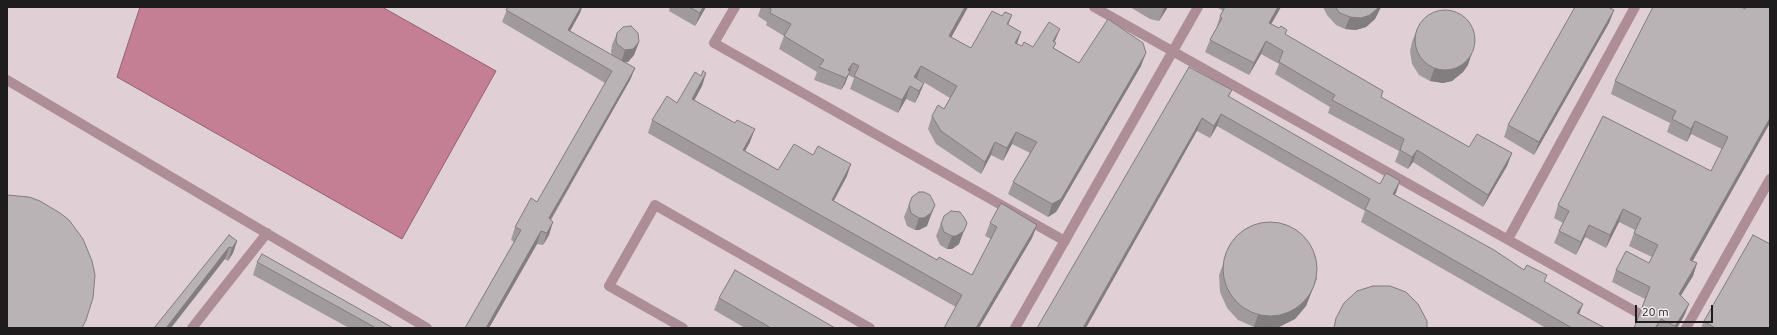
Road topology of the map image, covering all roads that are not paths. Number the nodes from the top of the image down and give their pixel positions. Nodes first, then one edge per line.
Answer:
1 (735, 7) edge
2 (1094, 7) edge
3 (1198, 7) edge
4 (1635, 7) edge
5 (1172, 52) junction
6 (7, 80) edge
7 (1770, 179) edge
8 (266, 233) junction
9 (1508, 240) junction
10 (1065, 241) junction
11 (1640, 314) edge
12 (192, 328) edge
13 (427, 328) edge
14 (683, 328) edge
15 (870, 328) edge
16 (1015, 328) edge
17 (1686, 328) edge

1 - 10 lane
2 - 5 lane
3 - 5 lane
4 - 9 lane
5 - 9 lane
5 - 10 lane
6 - 8 lane
7 - 17 lane
8 - 12 lane
8 - 13 lane
9 - 11 lane
10 - 16 lane
14 - 15 lane

